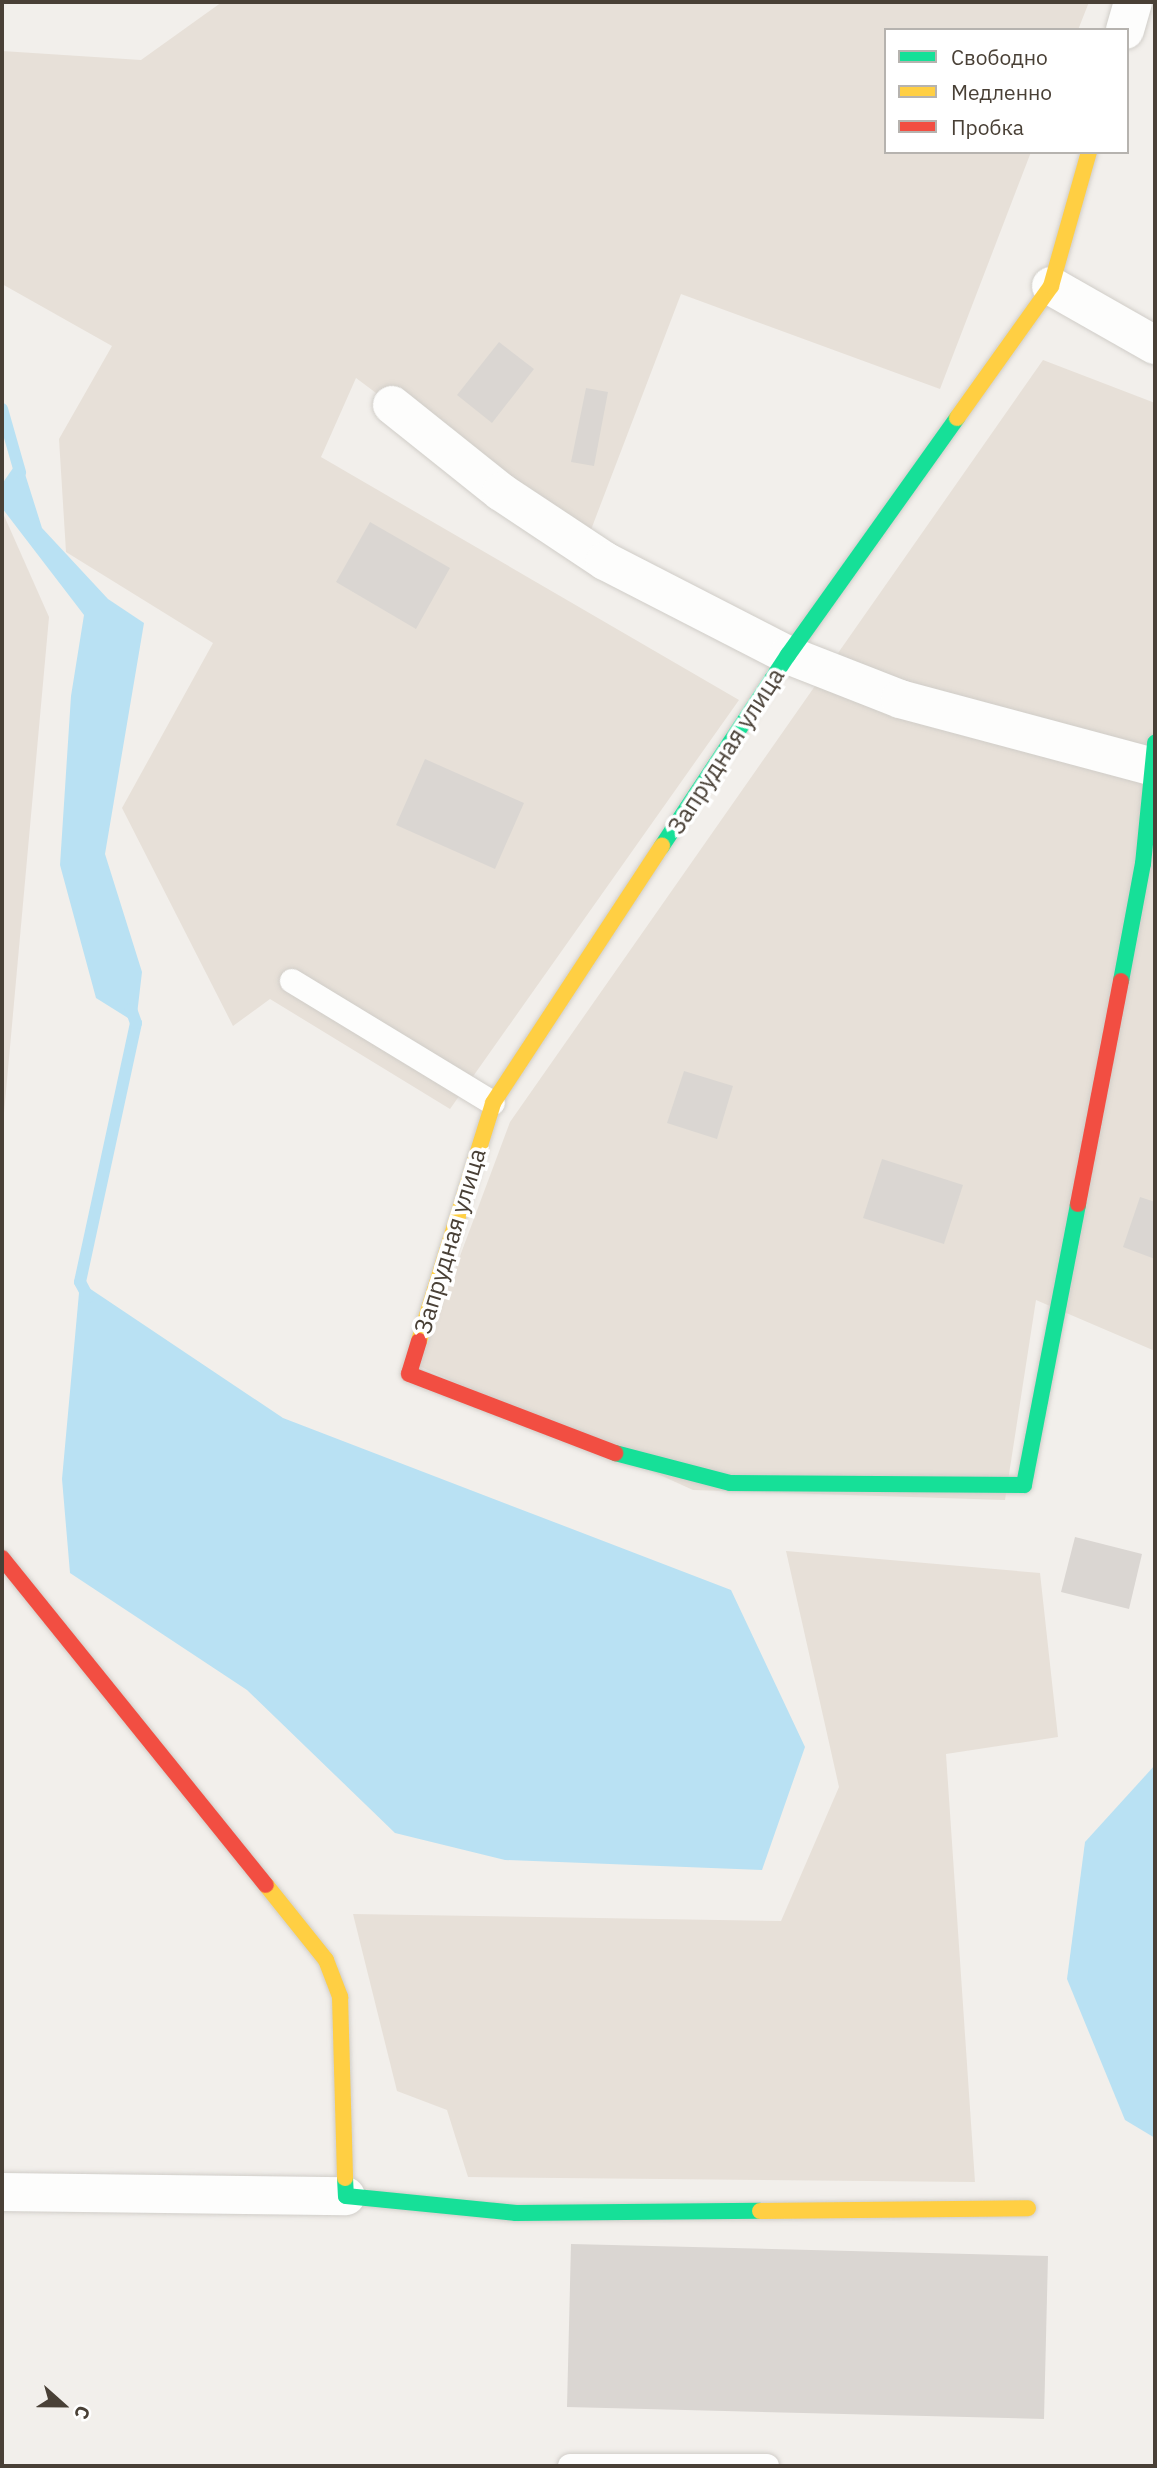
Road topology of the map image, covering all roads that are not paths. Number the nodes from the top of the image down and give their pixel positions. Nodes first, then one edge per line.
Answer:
1 (1133, 2) edge
2 (1126, 28) edge
3 (1088, 154) edge
4 (1051, 286) junction
5 (1155, 345) edge
6 (392, 405) dead end
7 (788, 655) junction
8 (1154, 755) edge
9 (292, 981) dead end
10 (493, 1102) junction
11 (2, 1558) edge
12 (2, 2192) edge
13 (346, 2196) junction
14 (1028, 2208) dead end
15 (570, 2466) edge
16 (767, 2466) edge

1 - 2 street
3 - 4 street, Запрудная улица
4 - 5 street
4 - 7 street, Запрудная улица
6 - 7 street
7 - 8 street
7 - 10 street, Запрудная улица
8 - 10 street, Запрудная улица
9 - 10 lane
11 - 13 street
12 - 13 street
13 - 14 street
15 - 16 lane

